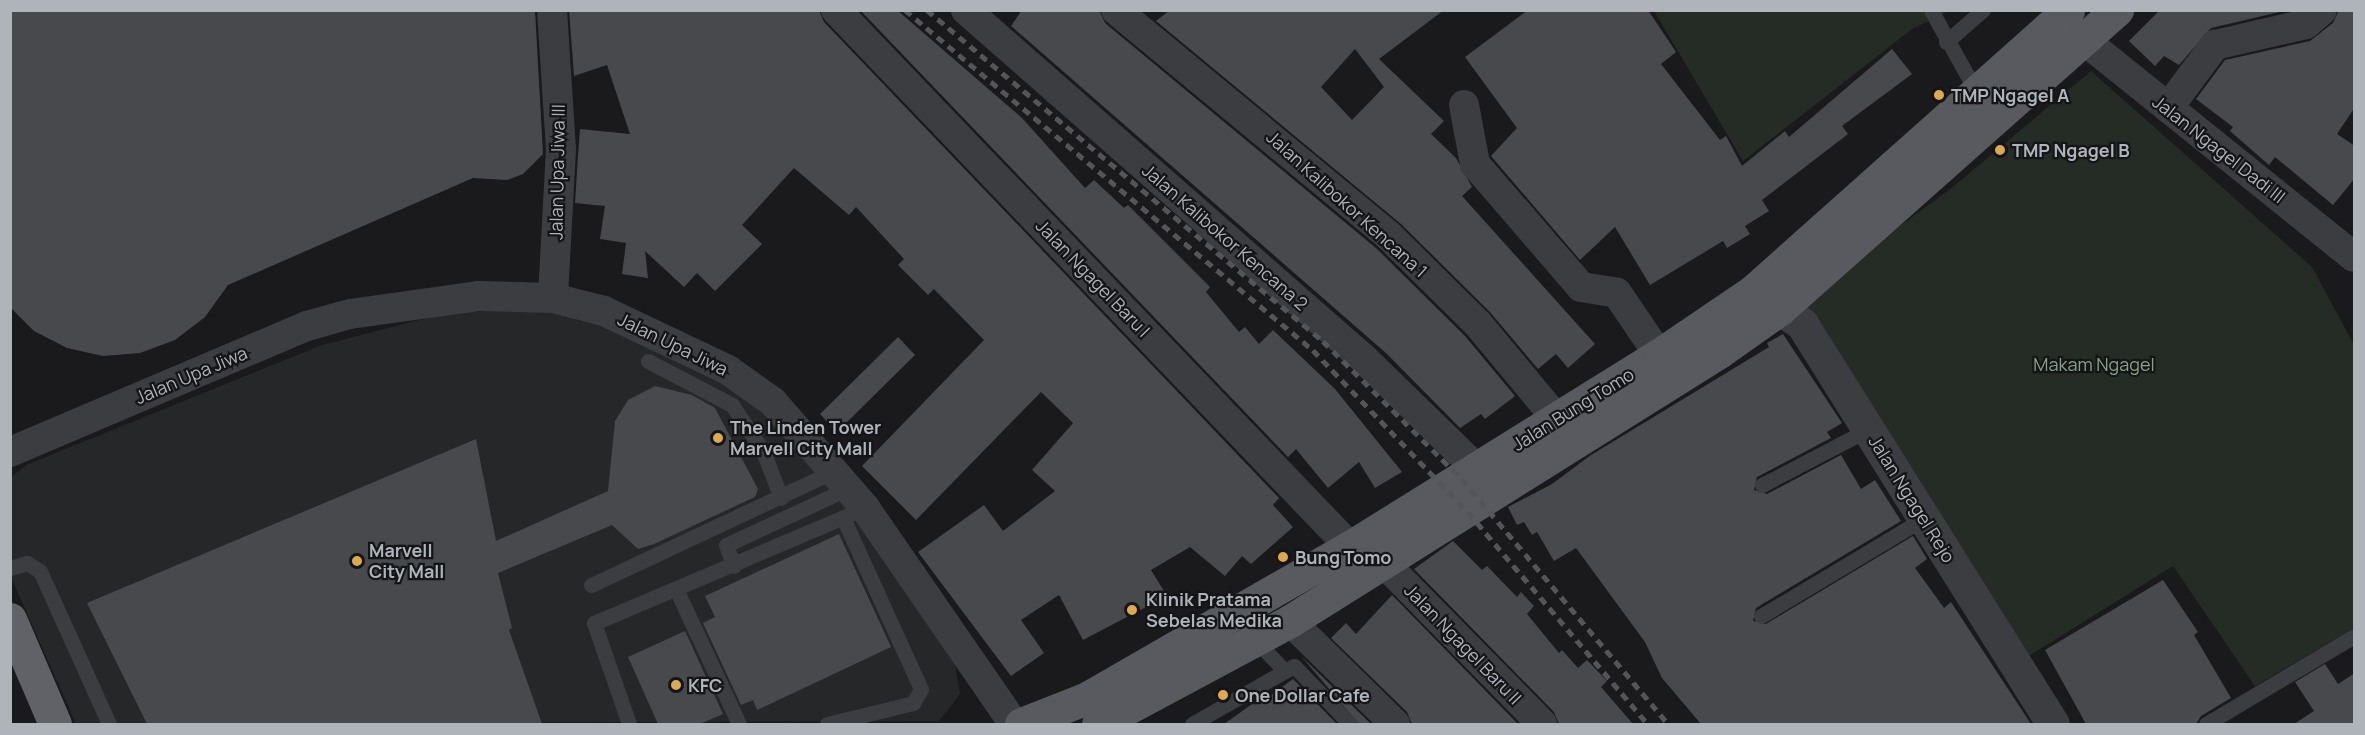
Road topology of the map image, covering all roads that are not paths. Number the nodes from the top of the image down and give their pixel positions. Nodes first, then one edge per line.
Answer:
1 (552, 10) edge
2 (836, 10) edge
3 (966, 10) edge
4 (1116, 10) edge
5 (1931, 10) edge
6 (1983, 10) edge
7 (2068, 10) edge
8 (2117, 10) edge
9 (2322, 10) edge
10 (2084, 40) junction
11 (1946, 42) junction
12 (1977, 93) junction
13 (1464, 105) dead end
14 (2168, 108) junction
15 (2354, 256) edge
16 (1753, 291) junction
17 (553, 298) junction
18 (1780, 309) junction
19 (1659, 355) junction
20 (648, 361) dead end
21 (1557, 419) junction
22 (1869, 429) junction
23 (10, 452) edge
24 (1477, 469) junction
25 (1762, 485) dead end
26 (848, 496) junction
27 (781, 498) junction
28 (1926, 518) junction
29 (1350, 548) junction
30 (1385, 564) junction
31 (734, 566) junction
32 (10, 568) edge
33 (591, 585) dead end
34 (677, 591) junction
35 (1761, 616) dead end
36 (10, 620) edge
37 (1290, 621) junction
38 (2355, 636) edge
39 (1257, 642) junction
40 (1285, 671) junction
41 (623, 723) edge
42 (55, 724) edge
43 (109, 724) edge
44 (739, 724) edge
45 (827, 724) edge
46 (1014, 724) edge
47 (1021, 724) edge
48 (1098, 724) edge
49 (1192, 724) edge
50 (1350, 724) edge
51 (1395, 724) edge
52 (1542, 724) edge
53 (2053, 724) edge
54 (2206, 724) edge

1 - 17 street, Jalan Upa Jiwa III
2 - 29 street, Jalan Ngagel Baru I
3 - 24 street, Jalan Kalibokor Kencana 2
4 - 21 street, Jalan Kalibokor Kencana 1
5 - 11 lane
6 - 11 lane
7 - 12 main road, Jalan Bung Tomo
8 - 10 main road, Jalan Bung Tomo
9 - 14 street
10 - 14 street, Jalan Ngagel Dadi III
10 - 18 main road, Jalan Bung Tomo
11 - 12 lane
12 - 16 main road, Jalan Bung Tomo
13 - 19 street
14 - 15 street, Jalan Ngagel Dadi III
16 - 18 street, Jalan Ngagel Rejo
16 - 19 main road, Jalan Bung Tomo
17 - 23 street, Jalan Upa Jiwa
17 - 26 street, Jalan Upa Jiwa
18 - 22 street, Jalan Ngagel Rejo
18 - 30 main road, Jalan Bung Tomo
19 - 21 main road, Jalan Bung Tomo
20 - 27 lane
21 - 24 main road, Jalan Bung Tomo
22 - 25 lane
22 - 28 street, Jalan Ngagel Rejo
24 - 29 main road, Jalan Bung Tomo
26 - 27 lane
26 - 31 lane
26 - 31 lane
26 - 45 lane
26 - 46 street, Jalan Upa Jiwa
27 - 33 lane
28 - 35 lane
28 - 53 street, Jalan Ngagel Rejo
29 - 47 main road, Jalan Bung Tomo
30 - 37 main road, Jalan Bung Tomo
30 - 52 street, Jalan Ngagel Baru II
31 - 34 lane
32 - 43 lane
34 - 41 lane
34 - 44 lane
36 - 42 highway
37 - 39 main road, Jalan Bung Tomo
37 - 51 street
38 - 54 lane
39 - 40 lane
39 - 48 main road, Jalan Bung Tomo
40 - 49 lane
40 - 50 lane

